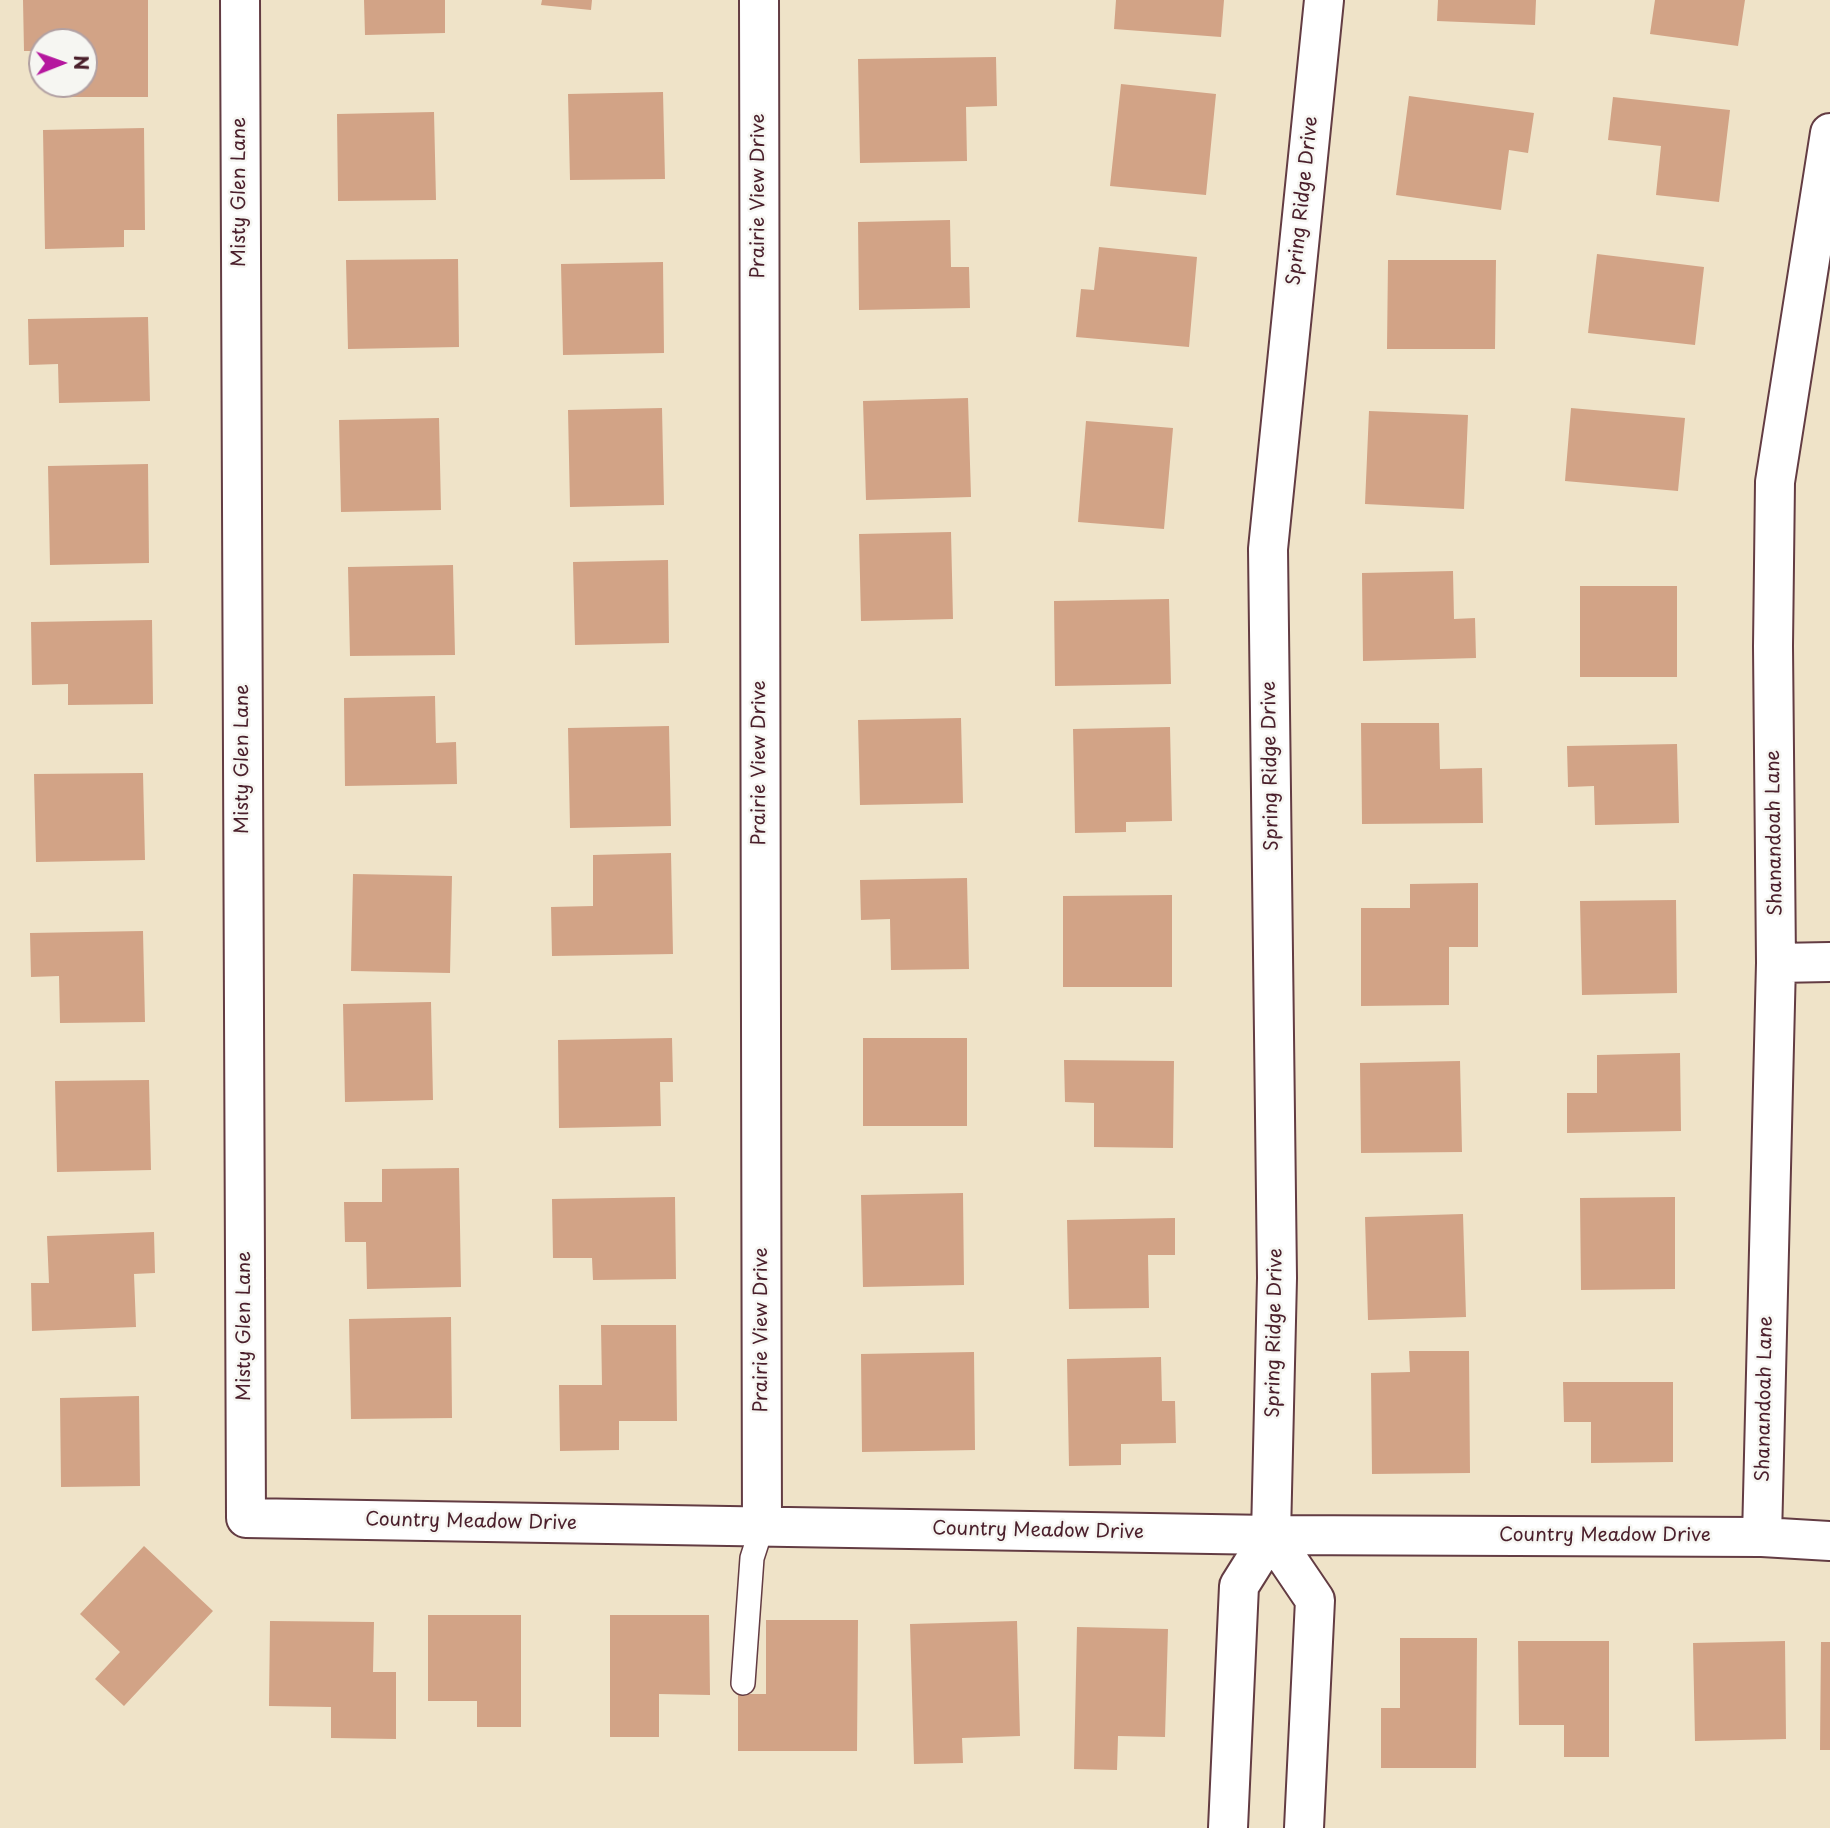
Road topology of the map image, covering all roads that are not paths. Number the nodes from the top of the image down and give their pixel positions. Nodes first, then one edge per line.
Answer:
1 (240, 0) edge
2 (759, 0) edge
3 (1324, 0) edge
4 (1830, 133) edge
5 (1776, 962) junction
6 (1830, 962) edge
7 (246, 1518) joint
8 (762, 1527) junction
9 (1271, 1535) junction
10 (1762, 1536) junction
11 (1830, 1541) edge
12 (743, 1683) dead end
13 (1228, 1828) edge
14 (1304, 1828) edge

1 - 7 street, Misty Glen Lane
2 - 8 street, Prairie View Drive
3 - 9 street, Spring Ridge Drive
4 - 5 street, Shanandoah Lane
5 - 6 street
5 - 10 street, Shanandoah Lane
7 - 8 street, Country Meadow Drive
8 - 9 street, Country Meadow Drive
8 - 12 lane
9 - 10 street, Country Meadow Drive
9 - 13 street
9 - 14 street
10 - 11 street, Country Meadow Drive

